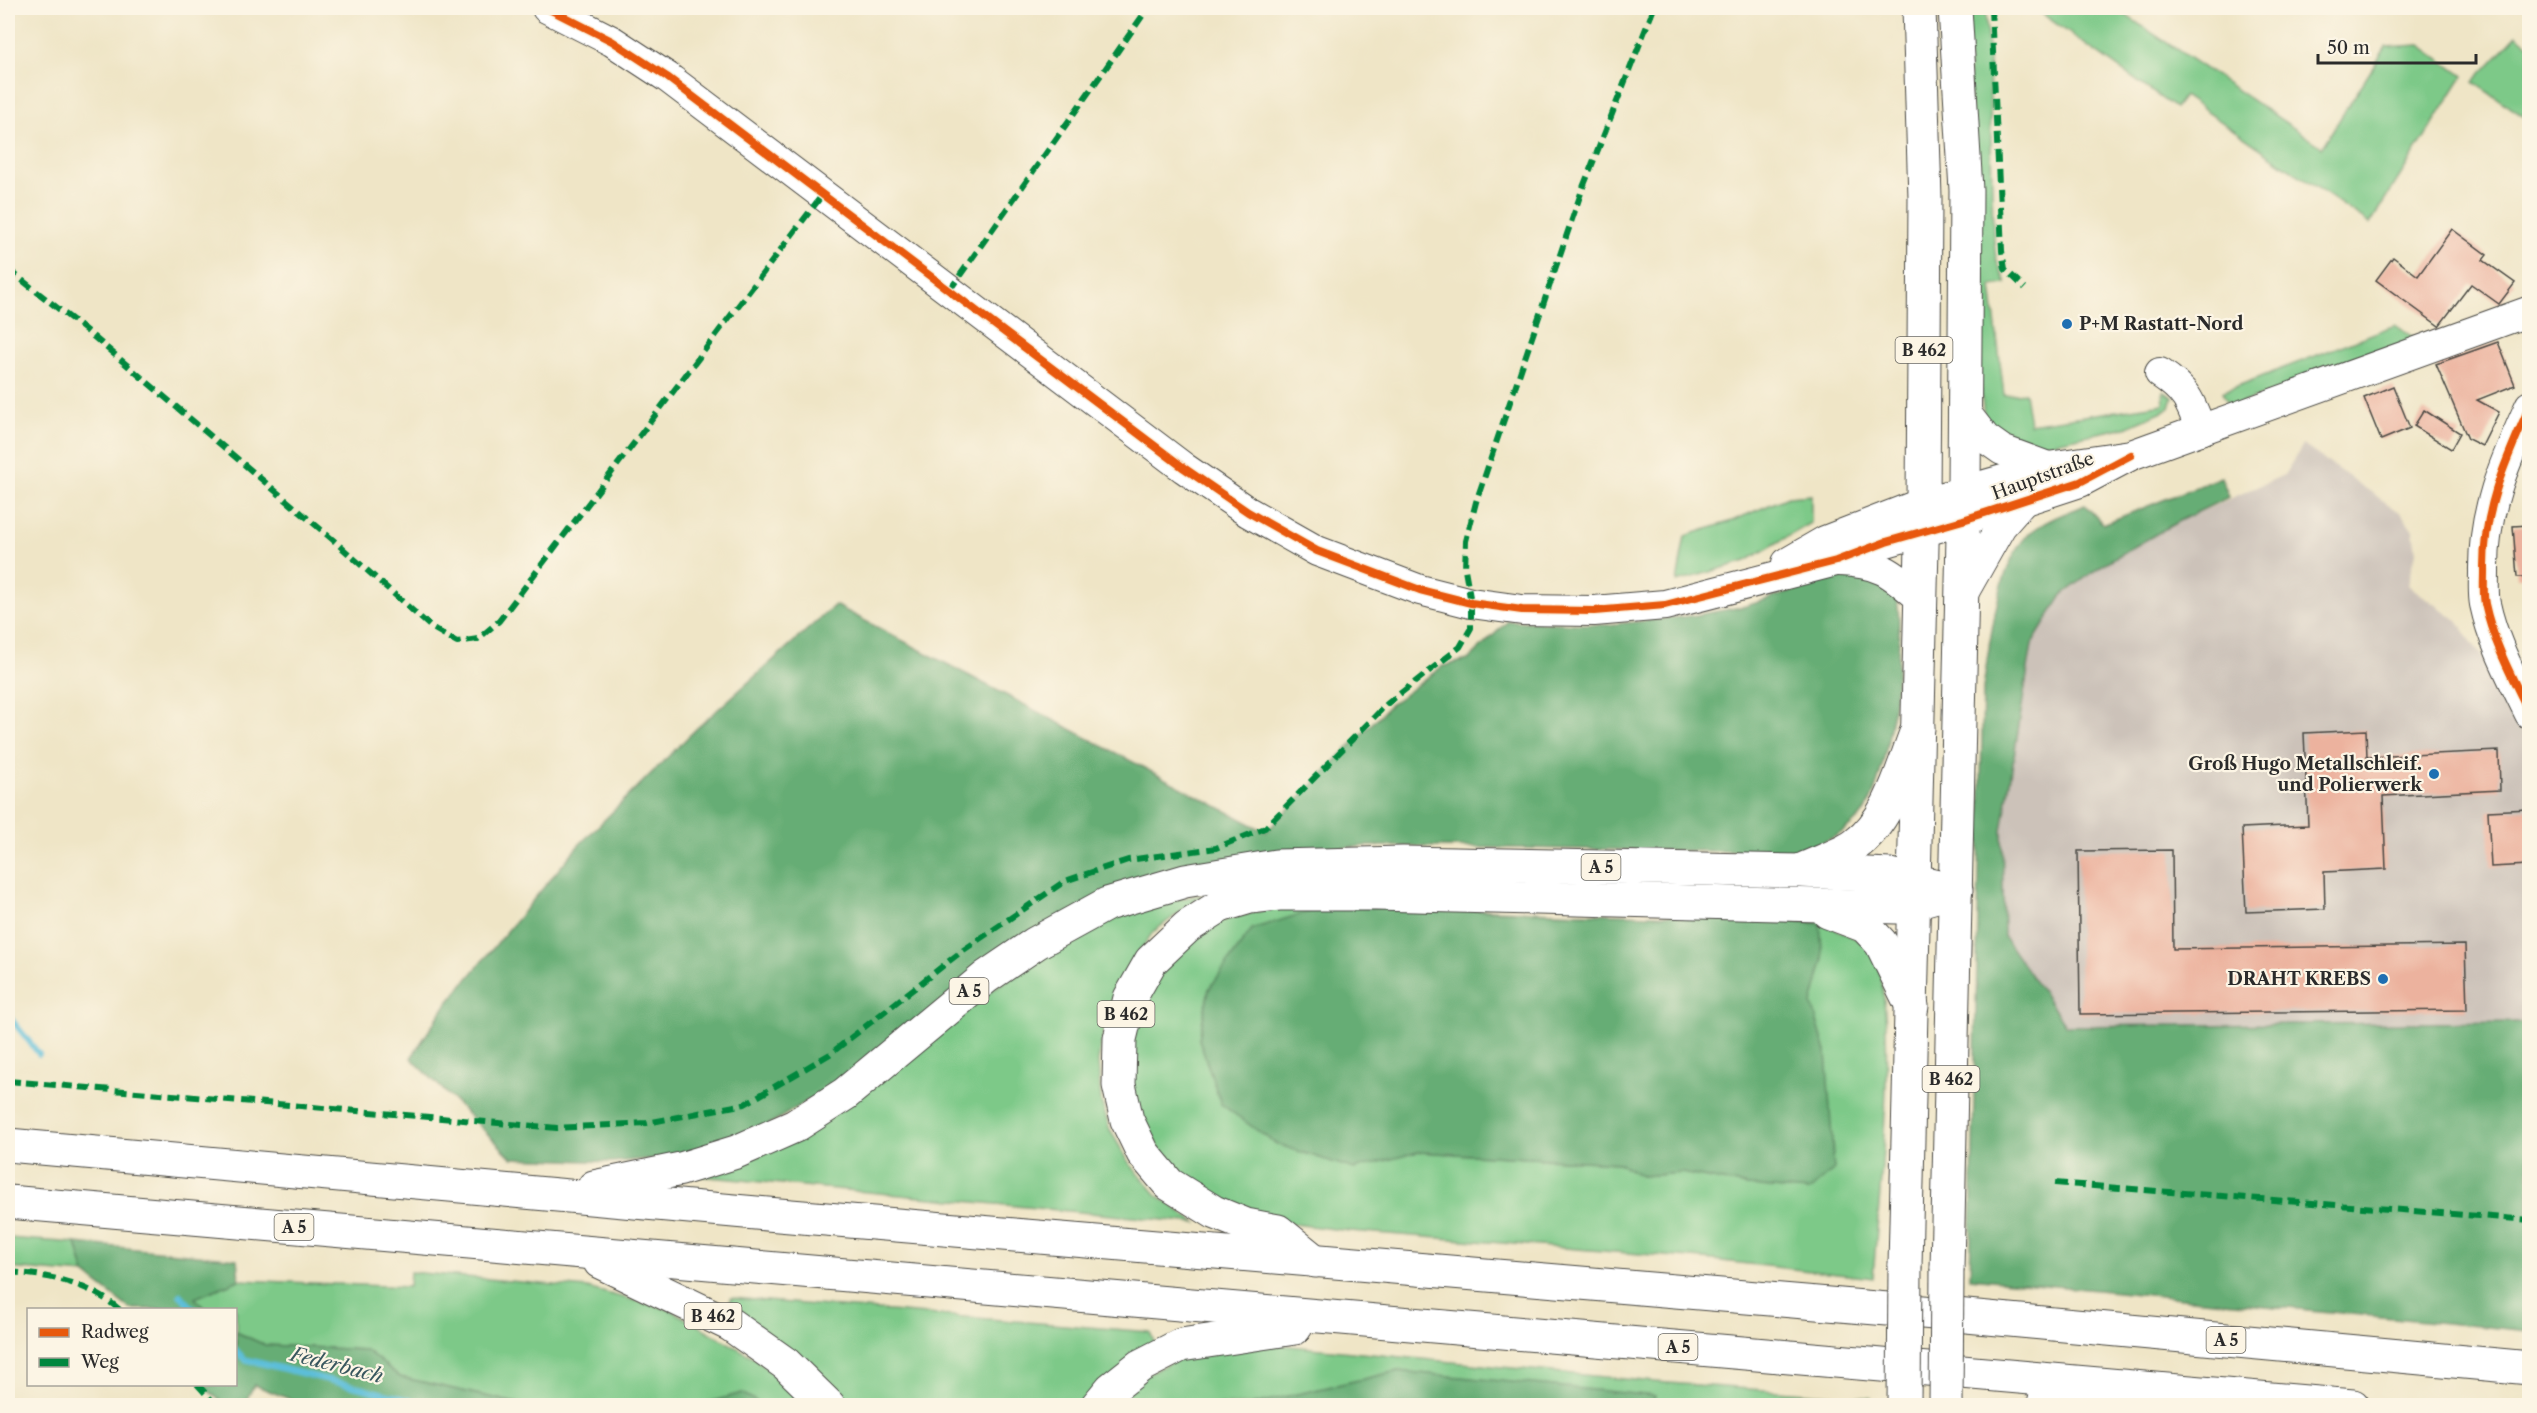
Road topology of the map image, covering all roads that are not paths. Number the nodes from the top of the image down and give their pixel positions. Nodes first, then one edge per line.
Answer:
1 (547, 8) edge
2 (1919, 8) edge
3 (1955, 8) edge
4 (2527, 321) edge
5 (2160, 372) dead end
6 (2529, 406) edge
7 (1964, 411) junction
8 (2201, 430) junction
9 (2131, 455) junction
10 (2048, 467) junction
11 (2023, 501) junction
12 (1964, 505) junction
13 (1922, 517) junction
14 (1836, 561) junction
15 (1757, 580) junction
16 (1962, 595) junction
17 (1920, 598) junction
18 (2529, 714) edge
19 (1918, 728) junction
20 (1800, 871) junction
21 (1956, 890) junction
22 (1915, 892) junction
23 (1801, 903) junction
24 (1912, 1006) junction
25 (8, 1145) edge
26 (563, 1194) junction
27 (8, 1202) edge
28 (580, 1252) junction
29 (1315, 1261) junction
30 (1363, 1319) junction
31 (2529, 1368) edge
32 (2045, 1392) edge
33 (829, 1406) edge
34 (1097, 1406) edge
35 (1904, 1406) edge
36 (1946, 1406) edge
37 (2353, 1406) edge

1 - 15 street
2 - 13 main road, B 462
3 - 7 main road, B 462
4 - 8 street, Hauptstraße
5 - 8 street
6 - 18 street
7 - 10 street
7 - 12 main road, B 462
8 - 9 street, Hauptstraße
9 - 10 street, Hauptstraße
9 - 11 street, Hauptstraße
10 - 12 street, Hauptstraße
11 - 12 street, Hauptstraße
11 - 16 street
12 - 13 street
12 - 16 main road, B 462
13 - 14 street
13 - 15 street
13 - 17 main road, B 462
14 - 15 street
14 - 17 street
16 - 21 main road, B 462
17 - 19 main road, B 462
19 - 20 main road, A 5
19 - 22 main road, B 462
20 - 22 main road, A 5
20 - 26 main road, A 5
21 - 22 main road, B 462
21 - 36 main road, B 462, bridge
22 - 23 main road, B 462
22 - 24 main road, B 462
23 - 24 main road, B 462
23 - 29 main road, B 462
24 - 35 main road, B 462, bridge
25 - 26 main road, A 5
26 - 29 main road, A 5
27 - 28 main road, A 5
28 - 30 main road, A 5
28 - 33 main road, B 462
29 - 31 main road, A 5
30 - 32 main road, A 5
30 - 34 main road, A 5
32 - 37 main road, A 5

